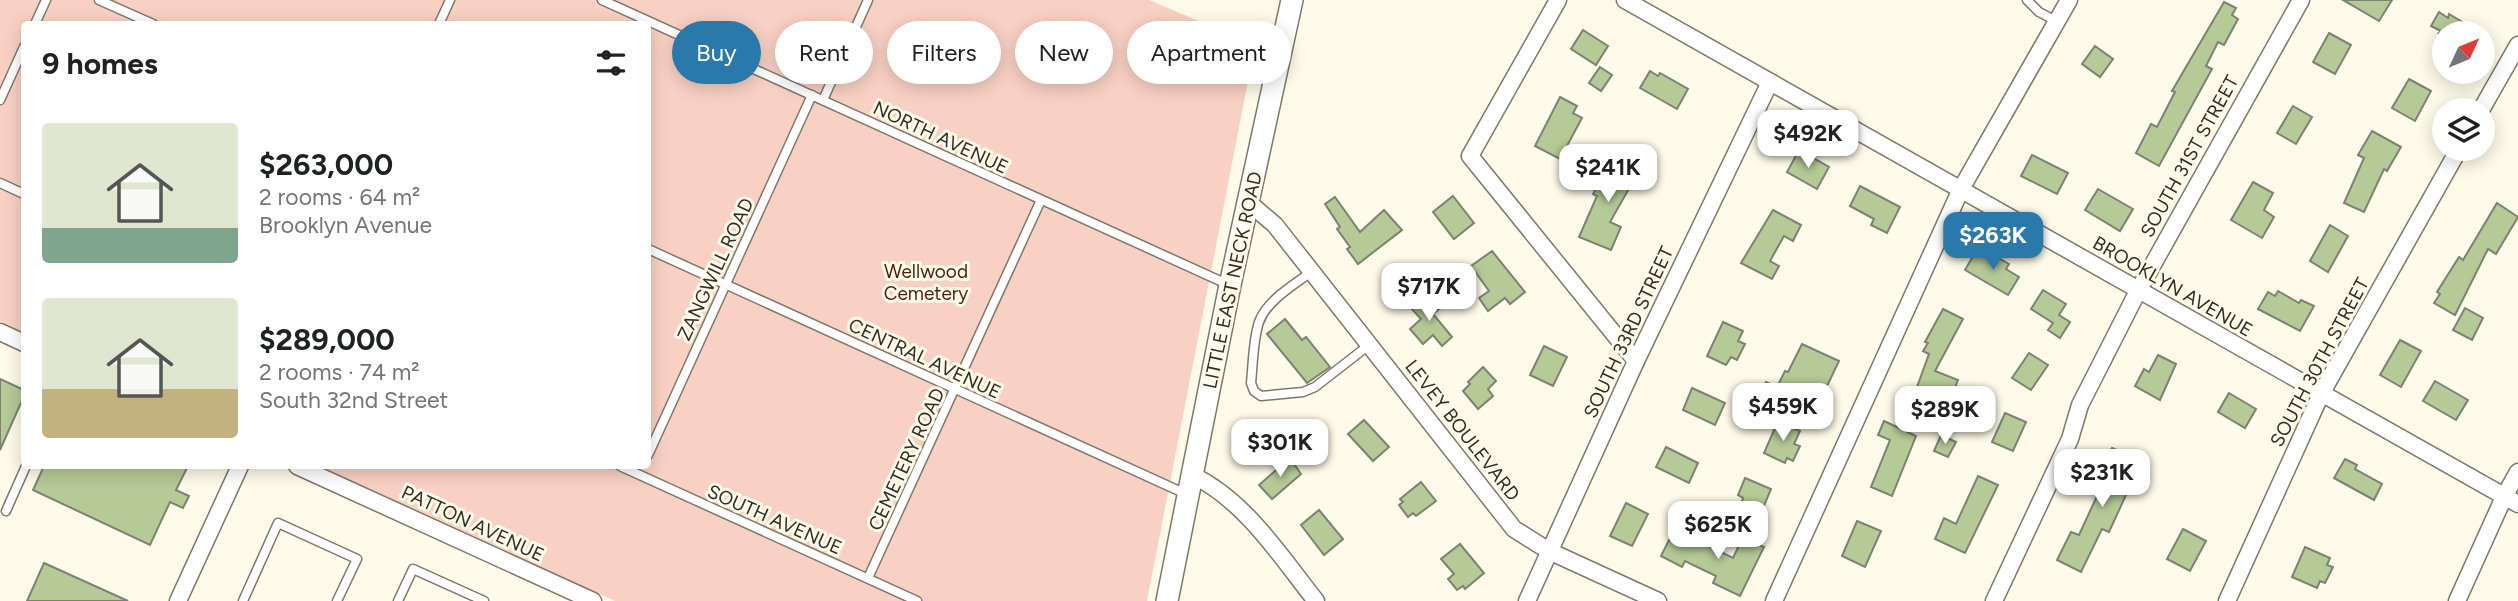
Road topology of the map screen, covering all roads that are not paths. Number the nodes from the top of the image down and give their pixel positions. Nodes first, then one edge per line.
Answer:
1 (47, 0) edge
2 (99, 0) edge
3 (450, 0) edge
4 (602, 0) edge
5 (869, 0) edge
6 (1292, 0) edge
7 (1558, 0) edge
8 (1625, 0) edge
9 (2027, 0) edge
10 (2069, 0) edge
11 (2301, 0) edge
12 (36, 21) edge
13 (146, 21) edge
14 (440, 21) edge
15 (648, 21) edge
16 (2056, 21) junction
17 (651, 22) edge
18 (2518, 45) edge
19 (21, 54) edge
20 (1770, 82) junction
21 (812, 96) junction
22 (2488, 98) edge
23 (0, 100) edge
24 (822, 100) junction
25 (2452, 161) edge
26 (0, 183) edge
27 (1961, 189) junction
28 (21, 193) edge
29 (1041, 200) junction
30 (1248, 202) junction
31 (651, 250) edge
32 (1311, 272) junction
33 (725, 284) junction
34 (1230, 285) junction
35 (2138, 291) junction
36 (0, 332) edge
37 (21, 342) edge
38 (1369, 345) junction
39 (1636, 361) junction
40 (956, 389) junction
41 (2321, 394) junction
42 (651, 448) edge
43 (25, 469) edge
44 (239, 469) edge
45 (303, 469) edge
46 (641, 470) edge
47 (2518, 472) edge
48 (1191, 485) junction
49 (2511, 501) edge
50 (6, 511) dead end
51 (1549, 551) junction
52 (868, 579) junction
53 (562, 594) edge
54 (178, 601) edge
55 (243, 601) edge
56 (337, 601) edge
57 (398, 601) edge
58 (484, 601) edge
59 (593, 601) edge
60 (917, 601) edge
61 (1167, 601) edge
62 (1316, 601) edge
63 (1527, 601) edge
64 (1658, 601) edge
65 (1774, 601) edge
66 (1994, 601) edge
67 (2227, 601) edge
68 (2457, 601) edge

1 - 12 lane
2 - 13 lane
3 - 14 lane
4 - 15 lane, NORTH AVENUE
5 - 24 lane
6 - 30 main road, LITTLE EAST NECK ROAD
7 - 39 street
8 - 20 street, BROOKLYN AVENUE
9 - 16 lane
10 - 16 street
11 - 35 street, SOUTH 31ST STREET
16 - 27 street
17 - 21 lane, NORTH AVENUE
18 - 22 street
19 - 23 lane
20 - 27 street, BROOKLYN AVENUE
20 - 39 street, SOUTH 33RD STREET
21 - 24 lane, NORTH AVENUE
21 - 33 lane, ZANGWILL ROAD
24 - 29 lane, NORTH AVENUE
25 - 41 street, SOUTH 30TH STREET
26 - 28 lane
27 - 35 street, BROOKLYN AVENUE
27 - 65 street
29 - 34 lane, NORTH AVENUE
29 - 40 lane, CEMETERY ROAD
30 - 32 street, LEVEY BOULEVARD
30 - 34 main road, LITTLE EAST NECK ROAD
31 - 33 lane, CENTRAL AVENUE
32 - 38 street, LEVEY BOULEVARD
32 - 38 lane
33 - 40 lane, CENTRAL AVENUE
33 - 42 lane, ZANGWILL ROAD
34 - 48 main road, LITTLE EAST NECK ROAD
35 - 41 street, BROOKLYN AVENUE
35 - 66 street, SOUTH 31ST STREET
36 - 37 street
38 - 51 street, LEVEY BOULEVARD
39 - 51 street, SOUTH 33RD STREET
40 - 48 lane, CENTRAL AVENUE
40 - 52 lane, CEMETERY ROAD
41 - 49 street, BROOKLYN AVENUE
41 - 67 street, SOUTH 30TH STREET
43 - 50 lane
44 - 54 street
45 - 53 street, PATTON AVENUE
46 - 52 lane, SOUTH AVENUE
47 - 49 street
48 - 61 main road, LITTLE EAST NECK ROAD
48 - 62 street
49 - 68 street
51 - 63 street, SOUTH 33RD STREET
51 - 64 street, LEVEY BOULEVARD
52 - 60 lane, SOUTH AVENUE
53 - 59 street, PATTON AVENUE
55 - 56 lane
57 - 58 lane

